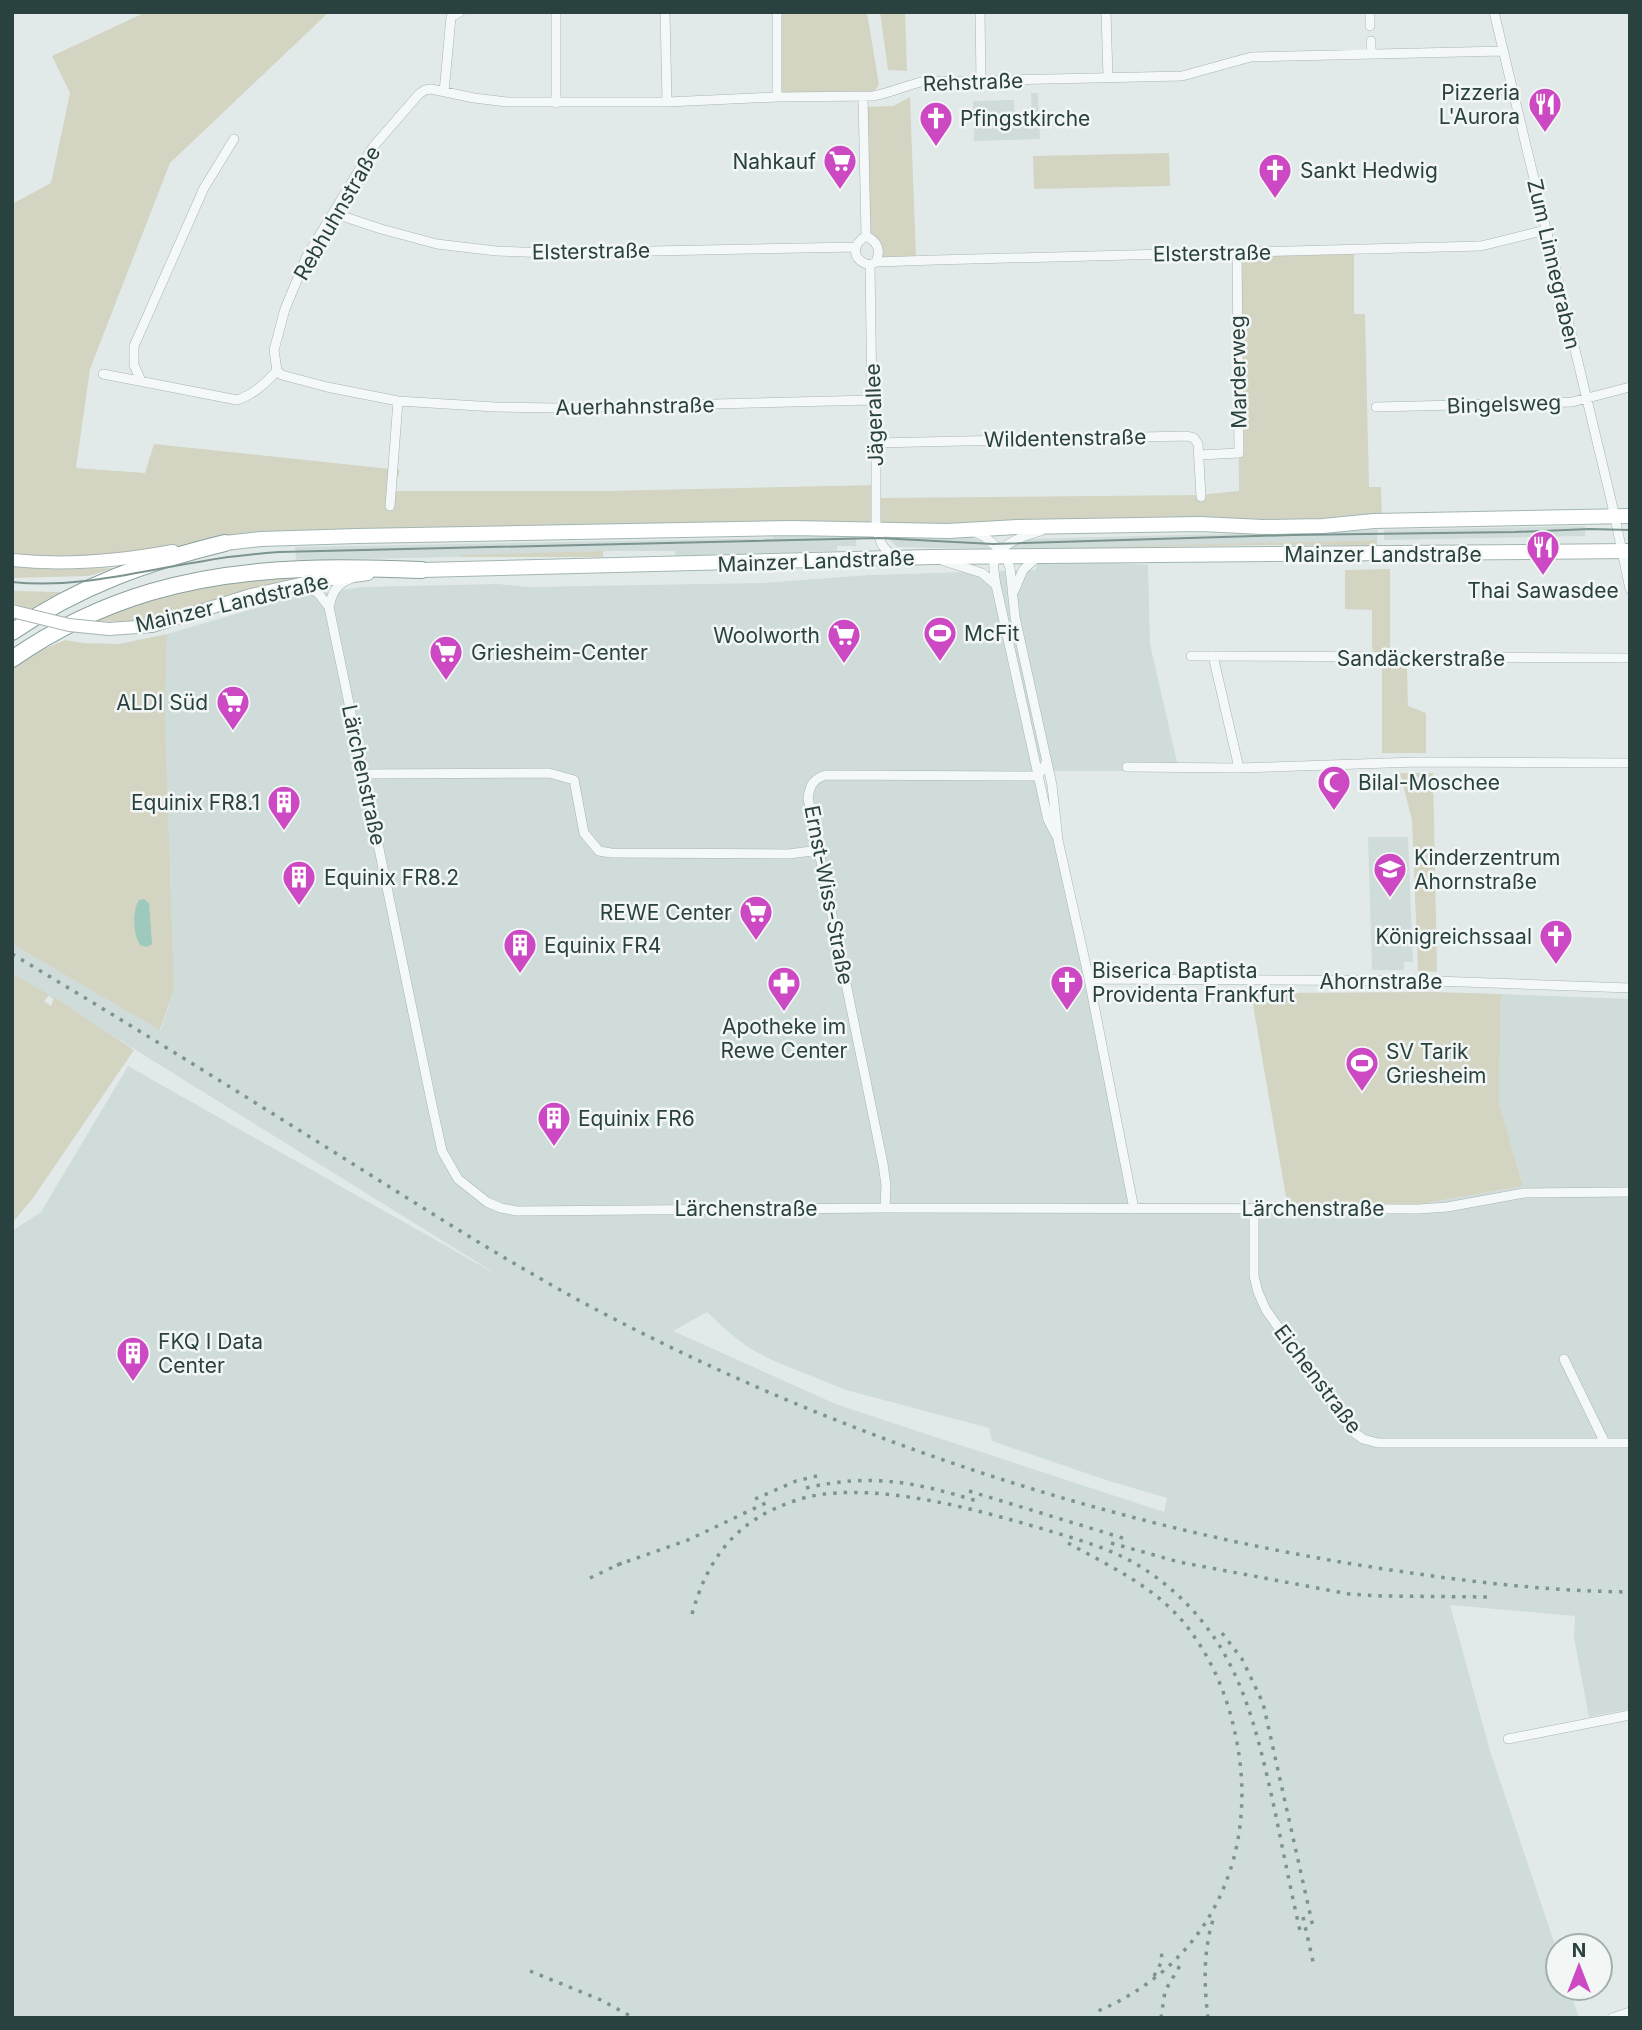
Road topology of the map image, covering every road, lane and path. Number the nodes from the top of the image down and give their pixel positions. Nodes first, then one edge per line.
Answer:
1 (460, 12) edge
2 (556, 12) edge
3 (665, 12) edge
4 (777, 12) edge
5 (979, 12) edge
6 (1106, 12) edge
7 (1370, 12) edge
8 (1494, 12) edge
9 (1370, 26) dead end
10 (1371, 41) dead end
11 (1503, 51) junction
12 (1371, 54) junction
13 (1108, 77) junction
14 (981, 81) junction
15 (444, 92) junction
16 (863, 96) junction
17 (777, 97) junction
18 (667, 102) junction
19 (556, 103) junction
20 (234, 139) dead end
21 (333, 213) junction
22 (1546, 230) junction
23 (866, 236) junction
24 (855, 247) junction
25 (1237, 252) junction
26 (873, 264) junction
27 (277, 370) junction
28 (103, 374) dead end
29 (141, 381) junction
30 (1630, 387) edge
31 (1586, 398) junction
32 (872, 400) junction
33 (398, 401) junction
34 (1376, 407) dead end
35 (876, 443) junction
36 (1199, 455) junction
37 (1201, 497) dead end
38 (390, 506) dead end
39 (1614, 515) junction
40 (1630, 516) edge
41 (1056, 527) junction
42 (876, 529) junction
43 (972, 531) junction
44 (225, 543) junction
45 (1626, 551) edge
46 (1001, 555) junction
47 (1038, 556) junction
48 (933, 557) junction
49 (895, 559) junction
50 (12, 561) edge
51 (422, 570) junction
52 (366, 574) junction
53 (297, 584) junction
54 (996, 585) junction
55 (1630, 589) edge
56 (1012, 596) junction
57 (329, 607) junction
58 (12, 611) edge
59 (12, 632) edge
60 (1191, 656) dead end
61 (1213, 656) junction
62 (1630, 658) edge
63 (12, 659) edge
64 (1031, 749) junction
65 (1046, 760) junction
66 (1630, 763) edge
67 (1127, 767) dead end
68 (1238, 768) junction
69 (363, 774) junction
70 (1021, 775) junction
71 (1038, 775) junction
72 (1058, 840) junction
73 (819, 850) junction
74 (1089, 979) junction
75 (1630, 988) edge
76 (1630, 1192) edge
77 (885, 1208) junction
78 (1254, 1208) junction
79 (1134, 1209) junction
80 (1563, 1359) dead end
81 (1605, 1443) junction
82 (1630, 1443) edge
83 (1630, 1715) edge
84 (1508, 1739) dead end
85 (1630, 2012) edge
86 (1612, 2018) edge

1 - 15 street
2 - 19 street
3 - 18 street
4 - 17 street
5 - 14 street
6 - 13 street
7 - 9 street
8 - 11 street, Zum Linnegraben
10 - 12 street
11 - 12 street, Rehstraße
11 - 22 street, Zum Linnegraben
12 - 13 street, Rehstraße
13 - 14 street, Rehstraße
14 - 16 street, Rehstraße
15 - 19 street, Rehstraße
15 - 21 street, Rebhuhnstraße
16 - 17 street, Rehstraße
16 - 23 street, Jägerallee
17 - 18 street, Rehstraße
18 - 19 street, Rehstraße
20 - 29 street
21 - 24 street, Elsterstraße
21 - 27 street, Rebhuhnstraße
22 - 25 street, Elsterstraße
22 - 31 street, Zum Linnegraben
23 - 24 street
23 - 26 street, Jägerallee
24 - 26 street
25 - 26 street, Elsterstraße
25 - 36 street, Marderweg
26 - 32 street, Jägerallee
27 - 29 street
27 - 33 street, Auerhahnstraße
28 - 29 street
30 - 31 street, Bingelsweg
31 - 34 street, Bingelsweg
31 - 39 street, Zum Linnegraben
32 - 33 street, Auerhahnstraße
32 - 35 street, Jägerallee
33 - 38 street
35 - 36 street, Wildentenstraße
35 - 42 street, Jägerallee
36 - 37 street
39 - 40 main road, Mainzer Landstraße
39 - 41 main road, Mainzer Landstraße
39 - 45 street, Zum Linnegraben
41 - 43 main road, Mainzer Landstraße
41 - 46 street
42 - 43 main road, Mainzer Landstraße
42 - 44 main road, Mainzer Landstraße
42 - 49 street
43 - 46 street
44 - 50 main road, Mainzer Landstraße
44 - 59 highway
45 - 47 main road, Mainzer Landstraße
45 - 55 street, Zum Linnegraben
46 - 47 main road, Mainzer Landstraße
46 - 48 main road, Mainzer Landstraße
46 - 54 street
46 - 56 street
47 - 56 street
48 - 49 main road, Mainzer Landstraße
48 - 54 street
49 - 51 main road, Mainzer Landstraße
51 - 52 main road, Mainzer Landstraße
51 - 63 highway
52 - 53 main road, Mainzer Landstraße
52 - 57 street
53 - 57 street
53 - 58 main road, Mainzer Landstraße, bridge
54 - 64 street
56 - 65 street
57 - 69 street, Lärchenstraße
60 - 61 street, Sandäckerstraße
61 - 62 street, Sandäckerstraße
61 - 68 street
64 - 70 street
64 - 71 street
65 - 71 street
65 - 72 street
66 - 68 street
67 - 68 street
69 - 73 street
69 - 77 street, Lärchenstraße
70 - 71 street, Ernst-Wiss-Straße
70 - 73 street, Ernst-Wiss-Straße
71 - 72 street
72 - 74 street
73 - 77 street, Ernst-Wiss-Straße
74 - 75 street, Ahornstraße
74 - 79 street
76 - 78 street, Lärchenstraße
77 - 79 street, Lärchenstraße
78 - 79 street, Lärchenstraße
78 - 81 street, Eichenstraße
80 - 81 street
81 - 82 street, Eichenstraße
83 - 84 street
85 - 86 street

